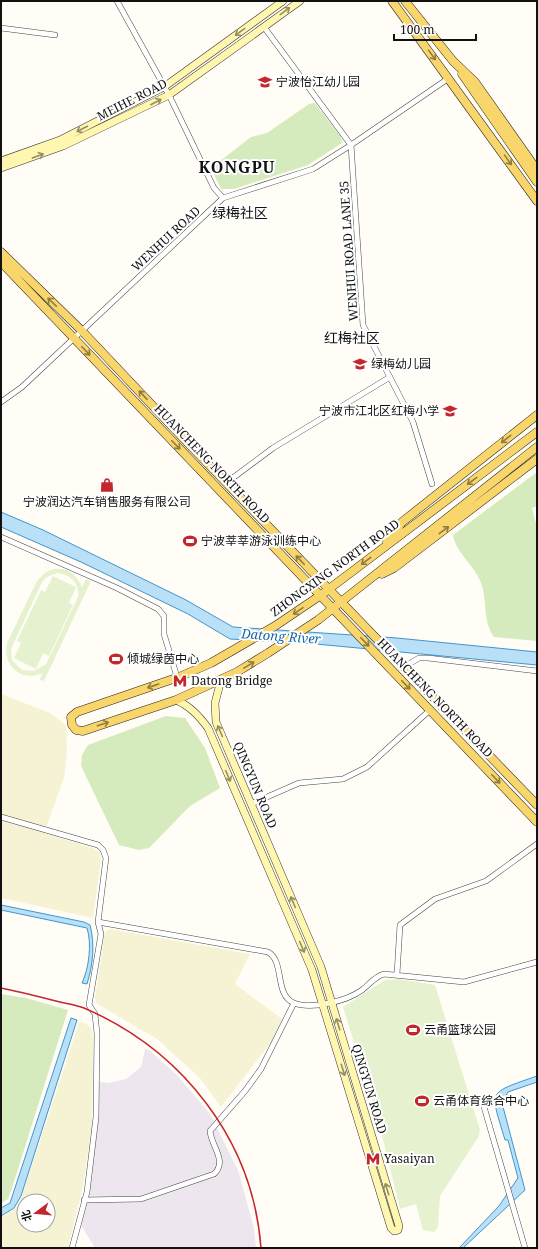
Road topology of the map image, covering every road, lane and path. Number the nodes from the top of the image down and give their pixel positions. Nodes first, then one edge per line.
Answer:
1 (117, 1) edge
2 (283, 1) edge
3 (300, 1) edge
4 (392, 1) edge
5 (405, 1) edge
6 (264, 27) junction
7 (1, 28) edge
8 (55, 35) dead end
9 (454, 61) junction
10 (449, 78) junction
11 (164, 87) junction
12 (169, 95) junction
13 (351, 145) junction
14 (1, 161) edge
15 (1, 168) edge
16 (537, 170) edge
17 (537, 182) edge
18 (223, 198) junction
19 (537, 201) edge
20 (1, 252) edge
21 (1, 262) edge
22 (82, 331) junction
23 (74, 338) junction
24 (390, 377) junction
25 (1, 402) edge
26 (537, 415) edge
27 (537, 432) edge
28 (537, 447) edge
29 (537, 460) edge
30 (226, 482) junction
31 (432, 484) dead end
32 (1, 537) edge
33 (381, 550) junction
34 (365, 582) junction
35 (329, 589) junction
36 (321, 595) junction
37 (340, 602) junction
38 (332, 608) junction
39 (404, 667) junction
40 (537, 671) edge
41 (176, 677) junction
42 (221, 680) junction
43 (176, 700) junction
44 (430, 710) junction
45 (251, 804) junction
46 (537, 806) edge
47 (1, 817) edge
48 (537, 822) edge
49 (537, 844) edge
50 (98, 922) junction
51 (537, 962) edge
52 (397, 974) junction
53 (294, 1003) junction
54 (332, 1003) junction
55 (323, 1004) junction
56 (482, 1100) dead end
57 (84, 1200) junction
58 (72, 1248) edge
59 (525, 1248) edge

1 - 11 street
2 -> 11 street, MEIHE ROAD
6 -> 3 street, MEIHE ROAD
4 -> 10 main road
5 - 9 main road
6 - 12 street, MEIHE ROAD
6 - 13 street
7 - 8 street
9 - 16 main road
9 - 17 main road
10 - 13 street, WENHUI ROAD
10 -> 19 main road
11 - 12 street
11 -> 14 street, MEIHE ROAD
15 -> 12 street, MEIHE ROAD
12 - 18 street
13 - 18 street, WENHUI ROAD
13 - 24 street, WENHUI ROAD LANE 35
18 - 22 street, WENHUI ROAD
22 -> 20 main road, HUANCHENG NORTH ROAD
21 - 23 main road, HUANCHENG NORTH ROAD
22 - 23 street, WENHUI ROAD
30 -> 22 main road, HUANCHENG NORTH ROAD
23 - 25 street, WENHUI ROAD
23 -> 36 main road, HUANCHENG NORTH ROAD
24 - 30 street
24 - 31 street, WENHUI ROAD LANE 35
26 -> 33 main road
27 -> 33 main road, ZHONGXING NORTH ROAD
28 - 34 main road, ZHONGXING NORTH ROAD
34 -> 29 main road
35 -> 30 main road, HUANCHENG NORTH ROAD
32 - 41 street
33 -> 35 main road, ZHONGXING NORTH ROAD
34 - 37 main road, ZHONGXING NORTH ROAD
35 - 36 main road, ZHONGXING NORTH ROAD
35 - 37 main road, HUANCHENG NORTH ROAD
36 - 38 main road, HUANCHENG NORTH ROAD
36 -> 41 main road, ZHONGXING NORTH ROAD
37 - 38 main road, ZHONGXING NORTH ROAD
37 - 39 main road, HUANCHENG NORTH ROAD
42 -> 38 main road, ZHONGXING NORTH ROAD
38 -> 44 main road, HUANCHENG NORTH ROAD
39 - 40 street
39 - 46 main road, HUANCHENG NORTH ROAD
41 -> 43 main road, ZHONGXING NORTH ROAD
42 - 43 main road, ZHONGXING NORTH ROAD
45 -> 42 street, QINGYUN ROAD
43 -> 55 street, QINGYUN ROAD
44 - 45 street
44 -> 48 main road, HUANCHENG NORTH ROAD
54 -> 45 street, QINGYUN ROAD
47 - 50 street
49 - 52 street
50 - 53 street
50 - 57 street
51 - 52 street
52 - 54 street
53 - 55 street
53 - 57 street
54 - 55 street
55 -> 54 street, QINGYUN ROAD
56 - 59 street
57 - 58 street

